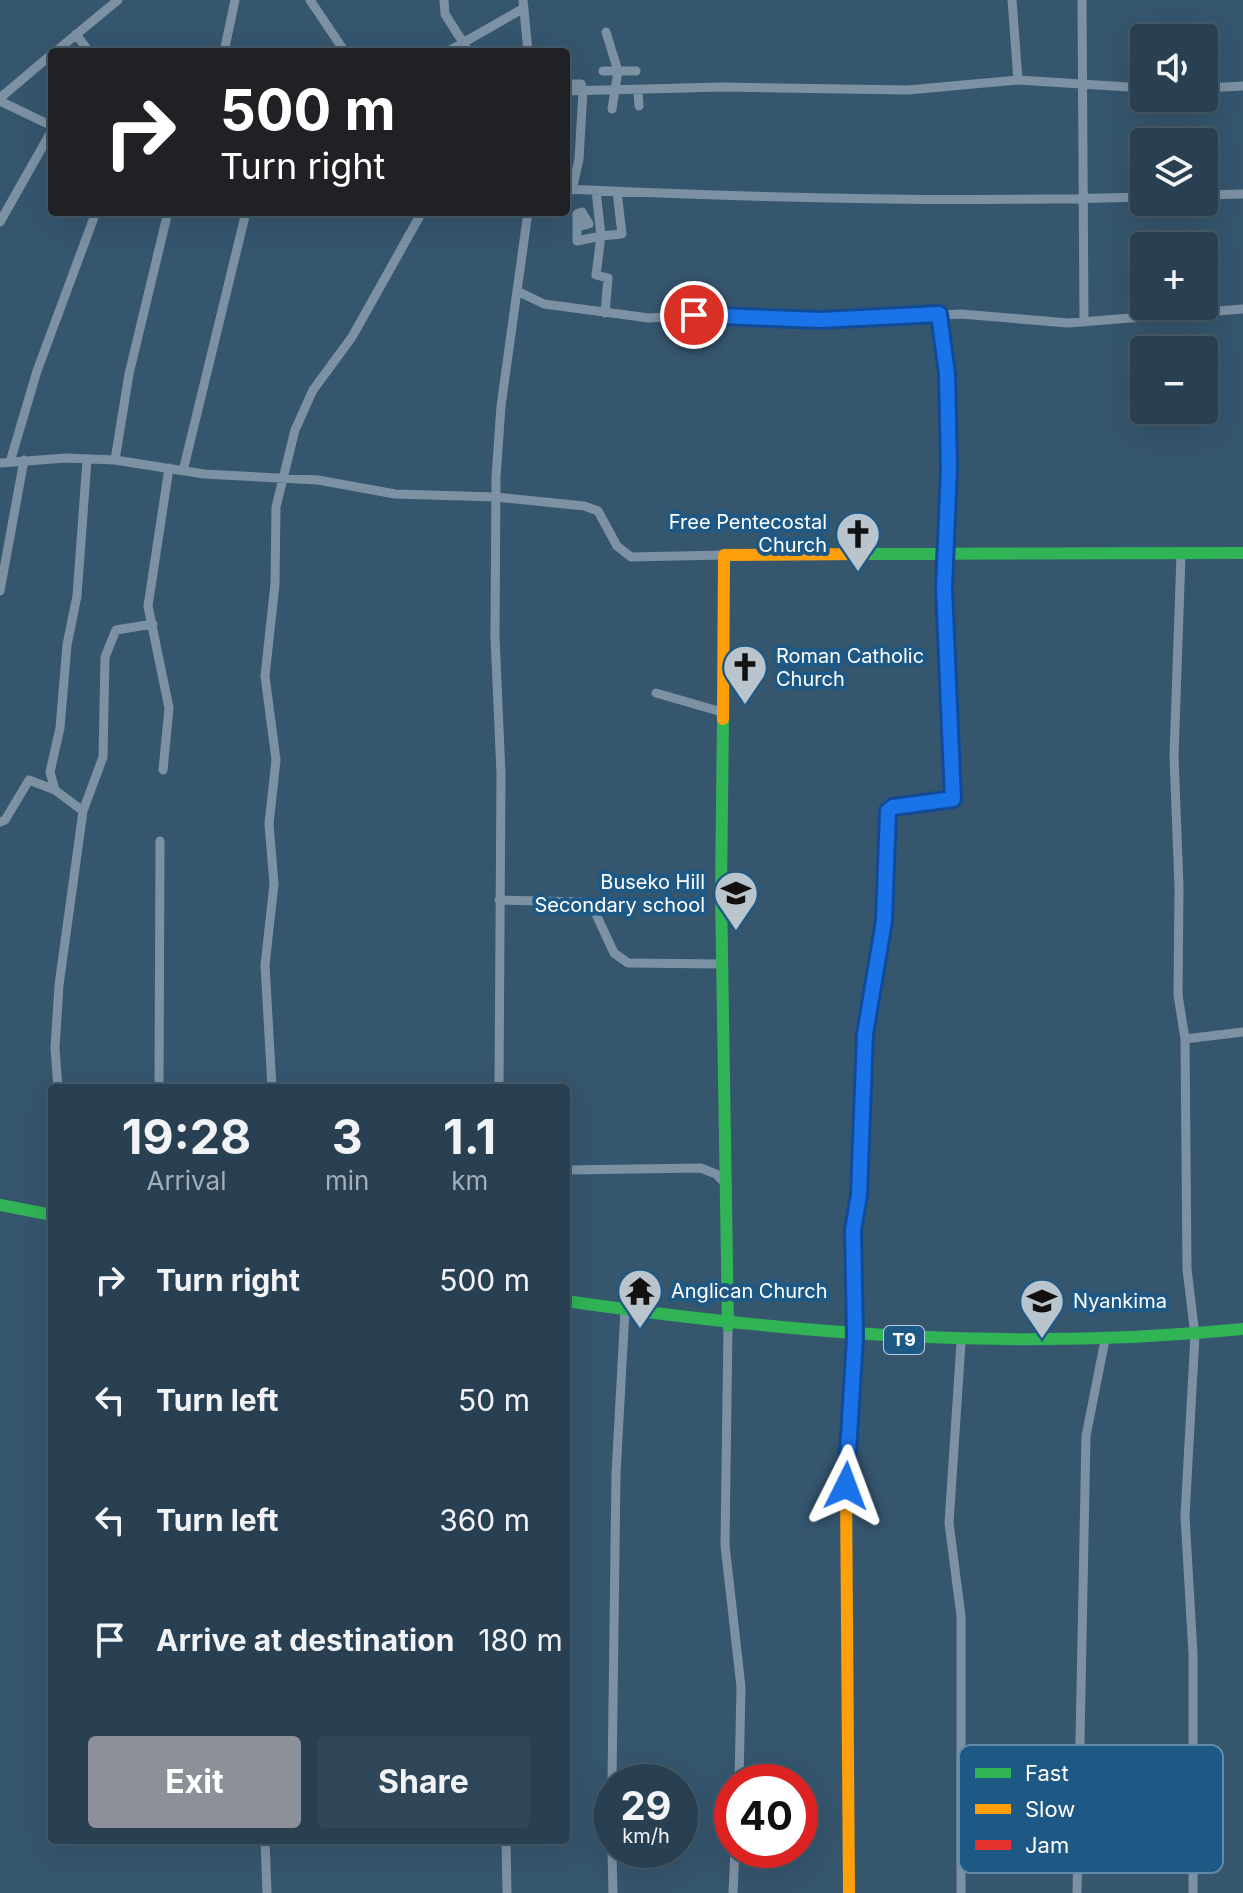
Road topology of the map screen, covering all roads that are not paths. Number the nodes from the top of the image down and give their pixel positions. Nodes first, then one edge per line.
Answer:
1 (118, 0) edge
2 (235, 0) edge
3 (310, 0) edge
4 (444, 0) edge
5 (1012, 0) edge
6 (1082, 0) edge
7 (523, 4) edge
8 (606, 32) dead end
9 (76, 34) junction
10 (461, 42) junction
11 (59, 48) edge
12 (86, 48) edge
13 (225, 48) edge
14 (342, 48) edge
15 (453, 48) edge
16 (466, 48) edge
17 (528, 48) edge
18 (48, 57) edge
19 (603, 71) dead end
20 (618, 71) junction
21 (636, 71) dead end
22 (1018, 80) junction
23 (570, 84) edge
24 (1082, 86) junction
25 (1243, 86) edge
26 (1218, 87) edge
27 (1130, 88) edge
28 (570, 91) edge
29 (583, 91) junction
30 (614, 91) junction
31 (638, 91) junction
32 (0, 99) edge
33 (639, 106) dead end
34 (612, 109) dead end
35 (48, 126) edge
36 (48, 135) edge
37 (570, 187) edge
38 (570, 190) edge
39 (596, 191) junction
40 (617, 192) junction
41 (1243, 194) edge
42 (1218, 195) edge
43 (1130, 197) edge
44 (1083, 199) junction
45 (95, 216) edge
46 (167, 216) edge
47 (245, 216) edge
48 (420, 216) edge
49 (527, 216) edge
50 (0, 222) edge
51 (577, 227) dead end
52 (601, 236) junction
53 (517, 291) junction
54 (1243, 309) edge
55 (605, 313) junction
56 (939, 314) junction
57 (1084, 322) junction
58 (24, 460) junction
59 (87, 460) junction
60 (115, 460) junction
61 (5, 462) edge
62 (169, 468) junction
63 (183, 471) junction
64 (282, 478) junction
65 (496, 497) junction
66 (943, 553) junction
67 (1243, 553) edge
68 (724, 555) junction
69 (1181, 555) junction
70 (0, 591) edge
71 (153, 624) junction
72 (656, 693) dead end
73 (722, 712) junction
74 (163, 770) dead end
75 (55, 790) junction
76 (83, 811) junction
77 (0, 822) edge
78 (160, 841) dead end
79 (499, 900) junction
80 (723, 964) junction
81 (1243, 1032) edge
82 (1185, 1039) junction
83 (58, 1084) edge
84 (159, 1084) edge
85 (272, 1084) edge
86 (499, 1084) edge
87 (570, 1170) edge
88 (727, 1185) junction
89 (0, 1205) edge
90 (48, 1214) edge
91 (570, 1302) edge
92 (625, 1310) junction
93 (728, 1326) junction
94 (1243, 1329) edge
95 (1195, 1335) junction
96 (855, 1337) junction
97 (1105, 1340) junction
98 (961, 1343) junction
99 (961, 1745) edge
100 (1080, 1745) edge
101 (1193, 1745) edge
102 (612, 1764) edge
103 (739, 1764) edge
104 (265, 1844) edge
105 (506, 1844) edge
106 (612, 1868) edge
107 (734, 1868) edge
108 (1077, 1873) edge
109 (267, 1893) edge
110 (507, 1893) edge
111 (613, 1893) edge
112 (733, 1893) edge
113 (849, 1893) edge
114 (1077, 1893) edge

1 - 9 street
2 - 13 street
3 - 14 street
4 - 10 street
5 - 22 street
6 - 24 street
7 - 10 street
7 - 17 street
8 - 20 street
9 - 11 street
9 - 12 street
10 - 15 street
10 - 16 street
18 - 32 street
19 - 20 street
20 - 21 street
20 - 30 street
22 - 24 street
22 - 31 street
23 - 29 street
24 - 27 street
24 - 44 street
25 - 26 street
28 - 29 street
29 - 30 street
29 - 37 street
30 - 31 street
30 - 34 street
31 - 33 street
32 - 35 street
36 - 50 street
38 - 39 street
39 - 40 street
39 - 52 street
40 - 44 street
40 - 52 street
41 - 42 street
43 - 44 street
44 - 57 street
45 - 61 street
46 - 60 street
47 - 63 street
48 - 64 street
49 - 53 street
51 - 52 street
52 - 55 street
53 - 55 street
53 - 65 street
54 - 57 street
55 - 56 street
56 - 57 street
56 - 66 main road
58 - 59 street
58 - 61 street
58 - 70 street
59 - 60 street
59 - 75 street
60 - 62 street
62 - 63 street
62 - 71 street
63 - 64 street
64 - 65 street
64 - 85 street
65 - 68 street
65 - 79 street
66 - 68 main road
66 - 69 main road
66 - 96 main road
67 - 69 main road
68 - 73 main road
69 - 82 street
71 - 74 street
71 - 76 street
72 - 73 street
73 - 80 main road
75 - 76 street
75 - 77 street
76 - 83 street
78 - 84 street
79 - 80 street
79 - 86 street
80 - 88 main road
81 - 82 street
82 - 95 street
87 - 88 street
88 - 93 main road
89 - 90 main road
91 - 92 main road, T9
92 - 93 main road, T9
92 - 102 street
93 - 96 main road, T9
93 - 103 street
94 - 95 main road, T9
95 - 97 main road, T9
95 - 101 street
96 - 98 main road, T9
96 - 113 main road
97 - 98 main road, T9
97 - 100 street
98 - 99 street
104 - 109 street
105 - 110 street
106 - 111 street
107 - 112 street
108 - 114 street

